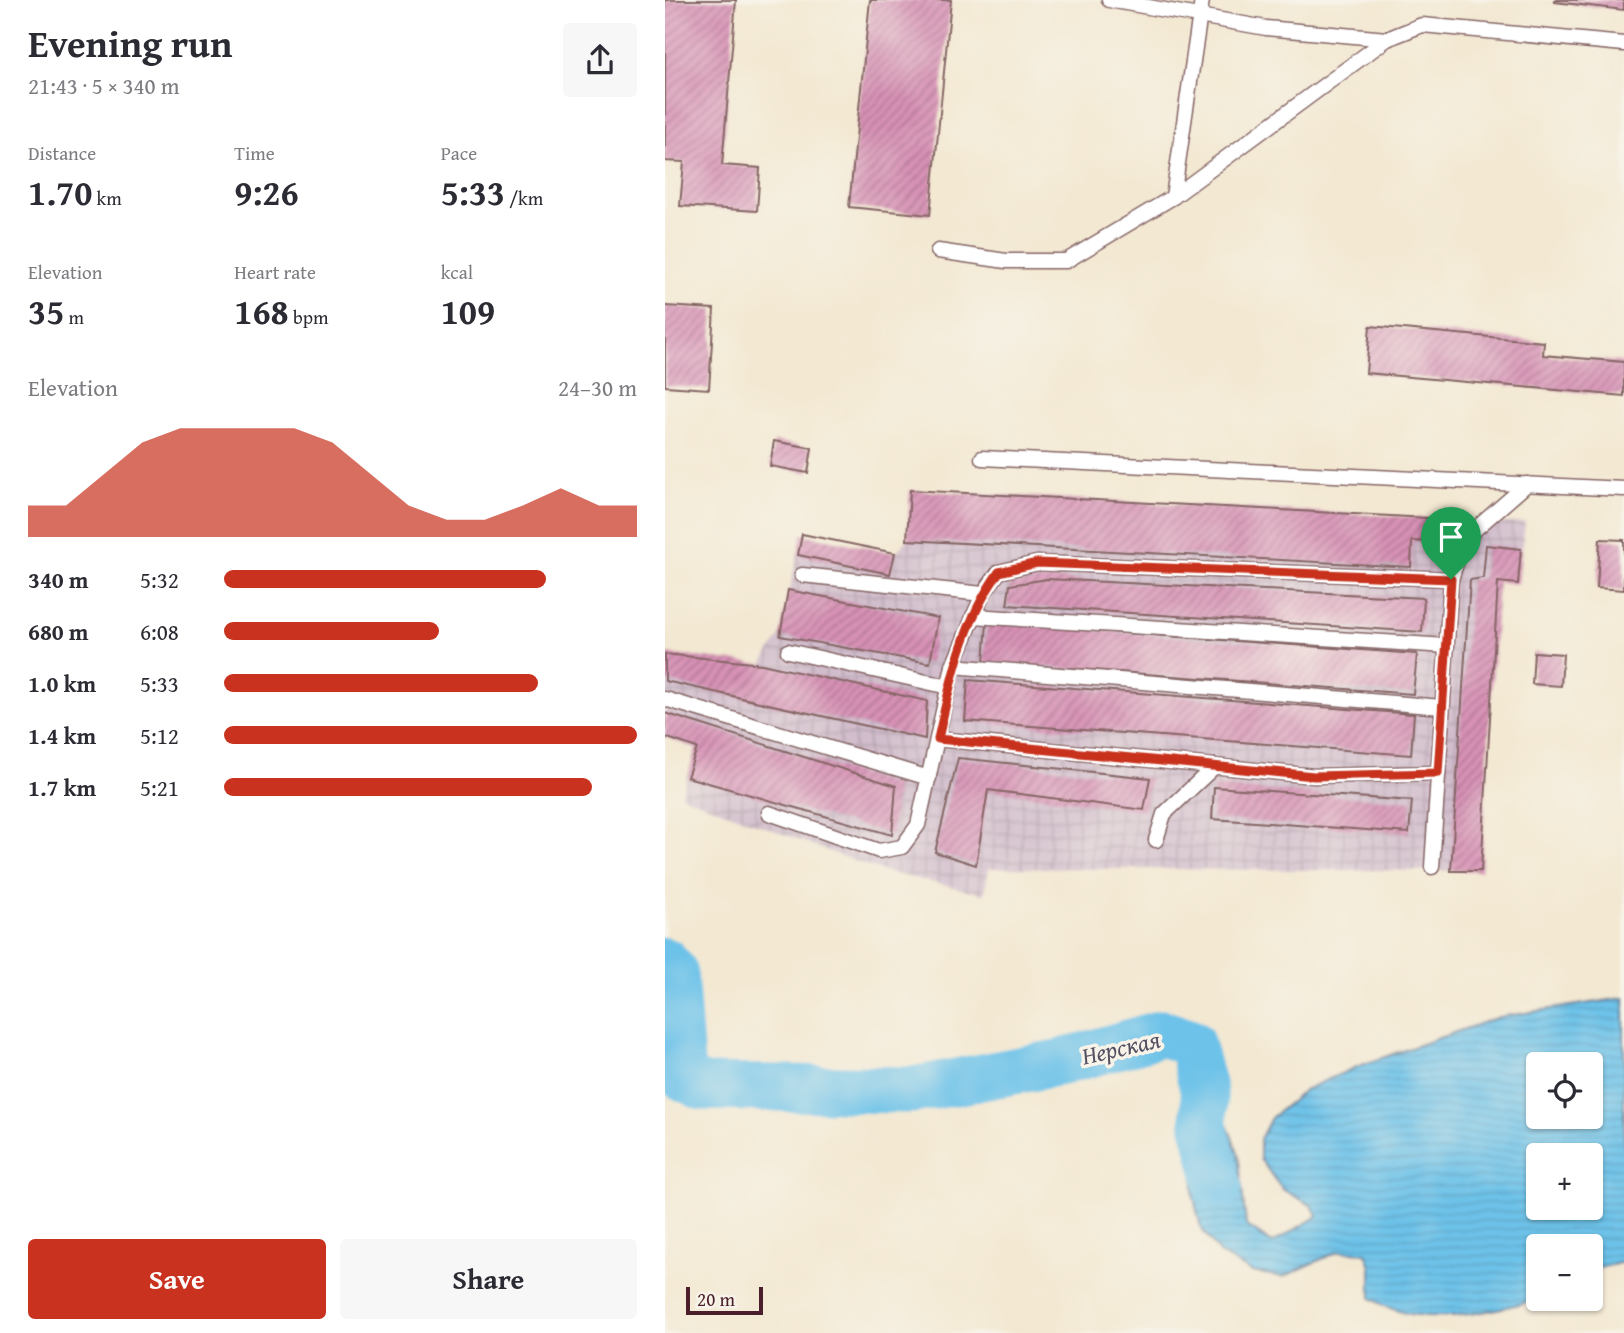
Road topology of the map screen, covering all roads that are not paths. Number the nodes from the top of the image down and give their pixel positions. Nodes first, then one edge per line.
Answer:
1 (1109, 0) edge
2 (1202, 0) edge
3 (1198, 16) junction
4 (1387, 39) junction
5 (1624, 44) edge
6 (1173, 197) junction
7 (938, 251) dead end
8 (982, 458) dead end
9 (1527, 484) junction
10 (1624, 489) edge
11 (802, 575) dead end
12 (1451, 579) junction
13 (983, 594) junction
14 (973, 616) junction
15 (1447, 646) junction
16 (788, 651) dead end
17 (953, 666) junction
18 (949, 687) junction
19 (665, 699) edge
20 (1443, 706) junction
21 (938, 739) junction
22 (1215, 766) junction
23 (1438, 773) junction
24 (929, 778) junction
25 (769, 813) dead end
26 (1156, 840) dead end
27 (1431, 867) dead end

1 - 3 lane
2 - 3 lane
3 - 4 lane
3 - 6 lane
4 - 5 lane
4 - 6 lane
6 - 7 lane
8 - 9 lane
9 - 10 lane
9 - 12 lane
11 - 13 lane
12 - 13 lane
12 - 15 lane
13 - 14 lane
14 - 15 lane
14 - 17 lane
15 - 20 lane
16 - 18 lane
17 - 18 lane
17 - 20 lane
18 - 21 lane
19 - 24 lane
20 - 23 lane
21 - 22 lane
21 - 24 lane
22 - 23 lane
22 - 26 lane
23 - 27 lane
24 - 25 lane

